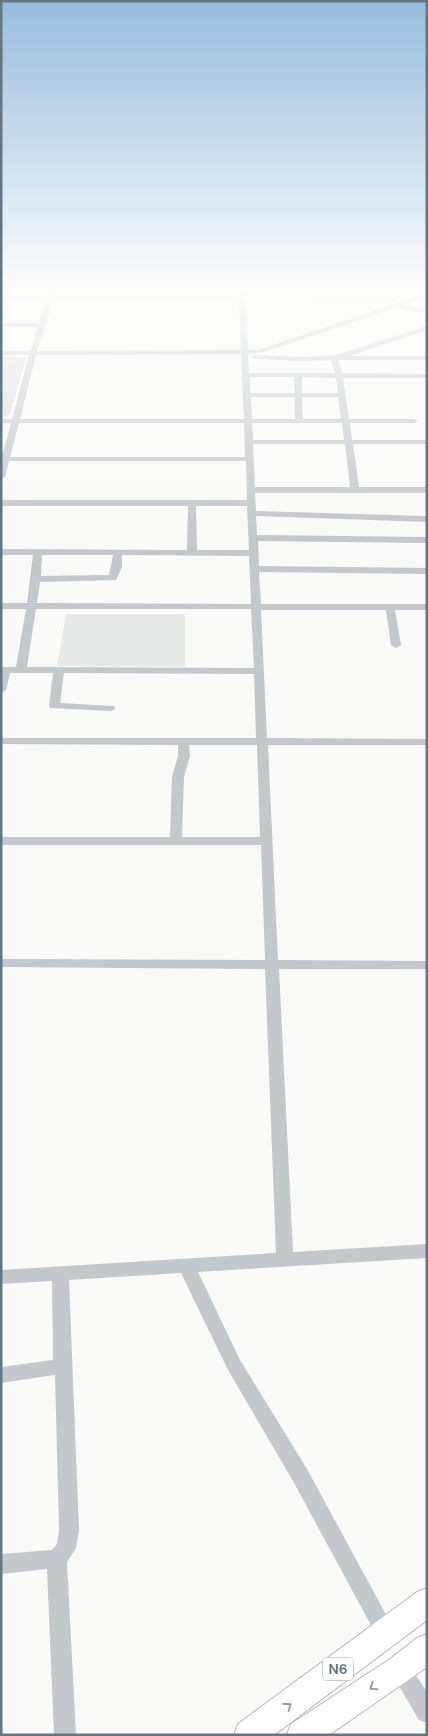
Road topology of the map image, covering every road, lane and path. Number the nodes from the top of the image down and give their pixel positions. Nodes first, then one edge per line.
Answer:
1 (29, 369) edge
2 (246, 369) edge
3 (337, 369) edge
4 (246, 375) junction
5 (298, 375) junction
6 (339, 375) junction
7 (427, 376) edge
8 (298, 394) junction
9 (341, 394) junction
10 (246, 395) junction
11 (1, 421) edge
12 (16, 421) junction
13 (248, 421) junction
14 (299, 421) junction
15 (345, 421) junction
16 (414, 421) dead end
17 (248, 442) junction
18 (347, 442) junction
19 (427, 442) edge
20 (6, 443) edge
21 (249, 459) junction
22 (4, 463) edge
23 (1, 477) edge
24 (355, 490) junction
25 (427, 490) edge
26 (1, 502) edge
27 (251, 502) junction
28 (192, 503) junction
29 (427, 519) edge
30 (253, 538) junction
31 (427, 540) edge
32 (1, 552) edge
33 (38, 552) junction
34 (118, 552) junction
35 (192, 552) junction
36 (253, 552) junction
37 (254, 569) junction
38 (427, 571) edge
39 (36, 579) junction
40 (1, 606) edge
41 (32, 606) junction
42 (256, 606) junction
43 (390, 607) junction
44 (427, 607) edge
45 (396, 645) dead end
46 (3, 670) edge
47 (21, 670) junction
48 (59, 671) junction
49 (259, 671) junction
50 (1, 690) edge
51 (110, 708) dead end
52 (262, 741) junction
53 (183, 742) junction
54 (2, 743) edge
55 (426, 744) edge
56 (1, 841) edge
57 (176, 841) junction
58 (266, 841) junction
59 (1, 963) edge
60 (272, 964) junction
61 (427, 965) edge
62 (427, 1252) edge
63 (285, 1260) junction
64 (187, 1267) junction
65 (60, 1274) junction
66 (1, 1277) edge
67 (62, 1366) junction
68 (1, 1375) edge
69 (57, 1559) junction
70 (1, 1564) edge
71 (427, 1602) edge
72 (386, 1633) junction
73 (427, 1648) edge
74 (400, 1669) junction
75 (427, 1712) edge
76 (65, 1735) edge
77 (249, 1735) edge
78 (302, 1735) edge

1 - 12 street
2 - 4 street
3 - 6 street
4 - 5 street
4 - 10 street
5 - 6 street
5 - 8 street
6 - 7 street
6 - 9 street
8 - 9 street
8 - 10 street
8 - 14 street
9 - 15 street
10 - 13 street
11 - 12 street
12 - 13 street
12 - 20 street
13 - 14 street
13 - 17 street
14 - 15 street
15 - 16 street
15 - 18 street
17 - 18 street
17 - 21 street
18 - 19 street
18 - 24 street
20 - 22 street
21 - 22 street
21 - 27 street
22 - 23 street
24 - 25 street
24 - 27 street
26 - 28 street
27 - 28 street
27 - 29 street
27 - 30 street
28 - 35 street
30 - 31 street
30 - 36 street
32 - 33 street
33 - 34 street
33 - 39 street
34 - 35 street
34 - 39 street
35 - 36 street
36 - 37 street
37 - 38 street
37 - 42 street
39 - 41 street
40 - 41 street
41 - 42 street
41 - 47 street
42 - 43 street
42 - 49 street
43 - 44 street
43 - 45 street
46 - 47 street
46 - 50 street
47 - 48 street
48 - 49 street
48 - 51 street
49 - 52 street
52 - 53 street
52 - 55 street
52 - 58 street
53 - 54 street
53 - 57 street
56 - 57 street
57 - 58 street
58 - 60 street
59 - 60 street
60 - 61 street
60 - 63 street
62 - 63 street
63 - 64 street
64 - 65 street
64 - 72 street
65 - 66 street
65 - 67 street
67 - 68 street
67 - 69 street
69 - 70 street
69 - 76 street
71 - 72 highway, N6
77 -> 72 highway, N6
73 - 74 highway, N6
74 - 75 street
74 -> 78 highway, N6

